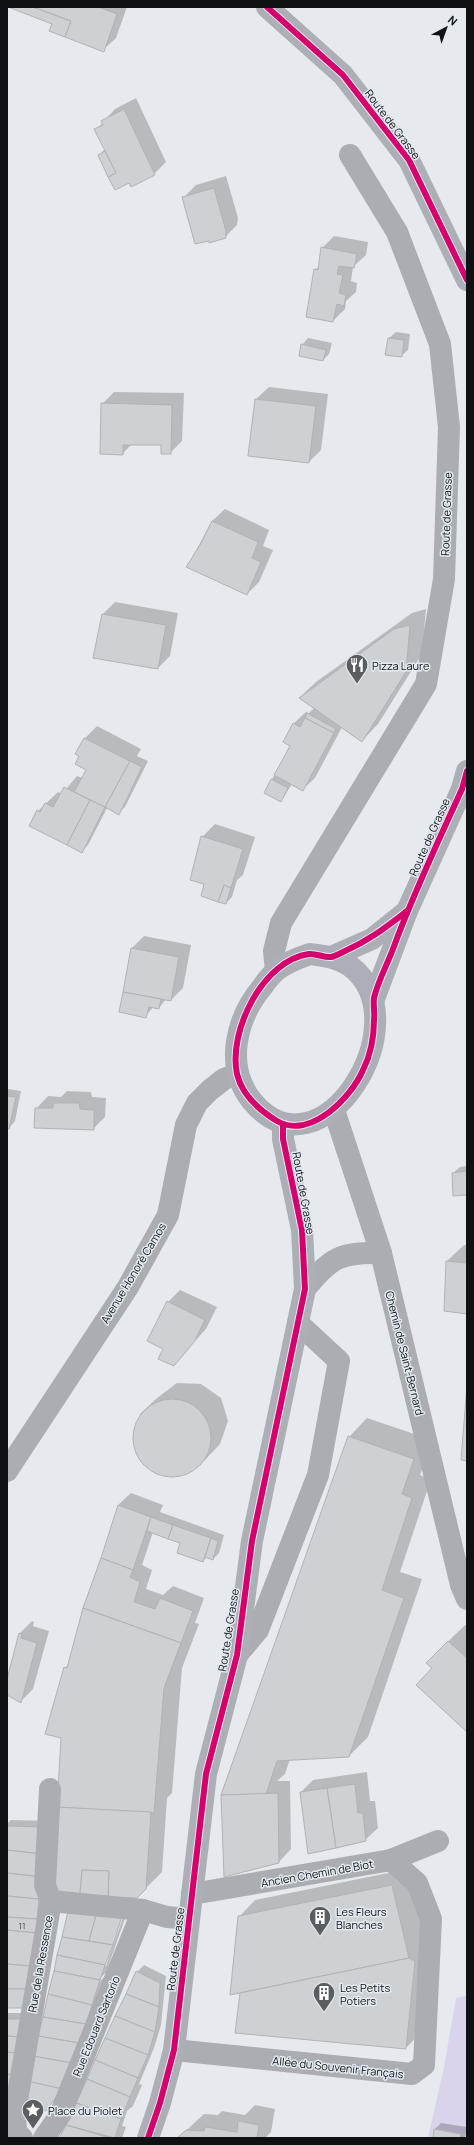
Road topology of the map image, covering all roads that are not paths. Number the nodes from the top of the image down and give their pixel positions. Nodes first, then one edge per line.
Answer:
1 (267, 7) edge
2 (350, 155) dead end
3 (467, 280) edge
4 (467, 771) edge
5 (407, 911) junction
6 (331, 957) junction
7 (276, 970) junction
8 (374, 999) junction
9 (237, 1074) junction
10 (334, 1110) junction
11 (283, 1124) junction
12 (381, 1253) junction
13 (304, 1289) junction
14 (298, 1323) junction
15 (7, 1470) edge
16 (467, 1599) edge
17 (236, 1655) junction
18 (50, 1789) dead end
19 (438, 1842) dead end
20 (391, 1860) junction
21 (192, 1894) junction
22 (51, 1901) junction
23 (143, 1910) junction
24 (189, 1919) junction
25 (174, 2050) junction
26 (22, 2138) edge
27 (44, 2138) edge
28 (148, 2138) edge

1 - 3 main road, Route de Grasse
2 - 7 street, Route de Grasse
4 - 5 main road, Route de Grasse
5 - 6 main road, Route de Grasse
5 - 8 main road, Route de Grasse
6 - 7 main road
6 - 8 main road
7 - 9 main road
8 - 10 main road
9 - 11 main road
9 - 15 street, Avenue Honoré Camos
10 - 11 main road
10 - 12 street, Chemin de Saint-Bernard
11 - 13 main road, Route de Grasse
12 - 13 street
12 - 16 street, Chemin de Saint-Bernard
13 - 14 main road, Route de Grasse
14 - 17 main road, Route de Grasse
14 - 17 street
17 - 21 main road, Route de Grasse
18 - 22 street
19 - 20 street, Ancien Chemin de Biot
20 - 21 street, Ancien Chemin de Biot
20 - 25 street, Allée du Souvenir Français
21 - 24 main road, Route de Grasse
22 - 23 street, Rue de la Ressence
22 - 26 street, Rue de la Ressence
23 - 24 street, Rue de la Ressence
23 - 27 street, Rue Edouard Sartorio
24 - 25 main road, Route de Grasse
25 - 28 main road, Route de Grasse

